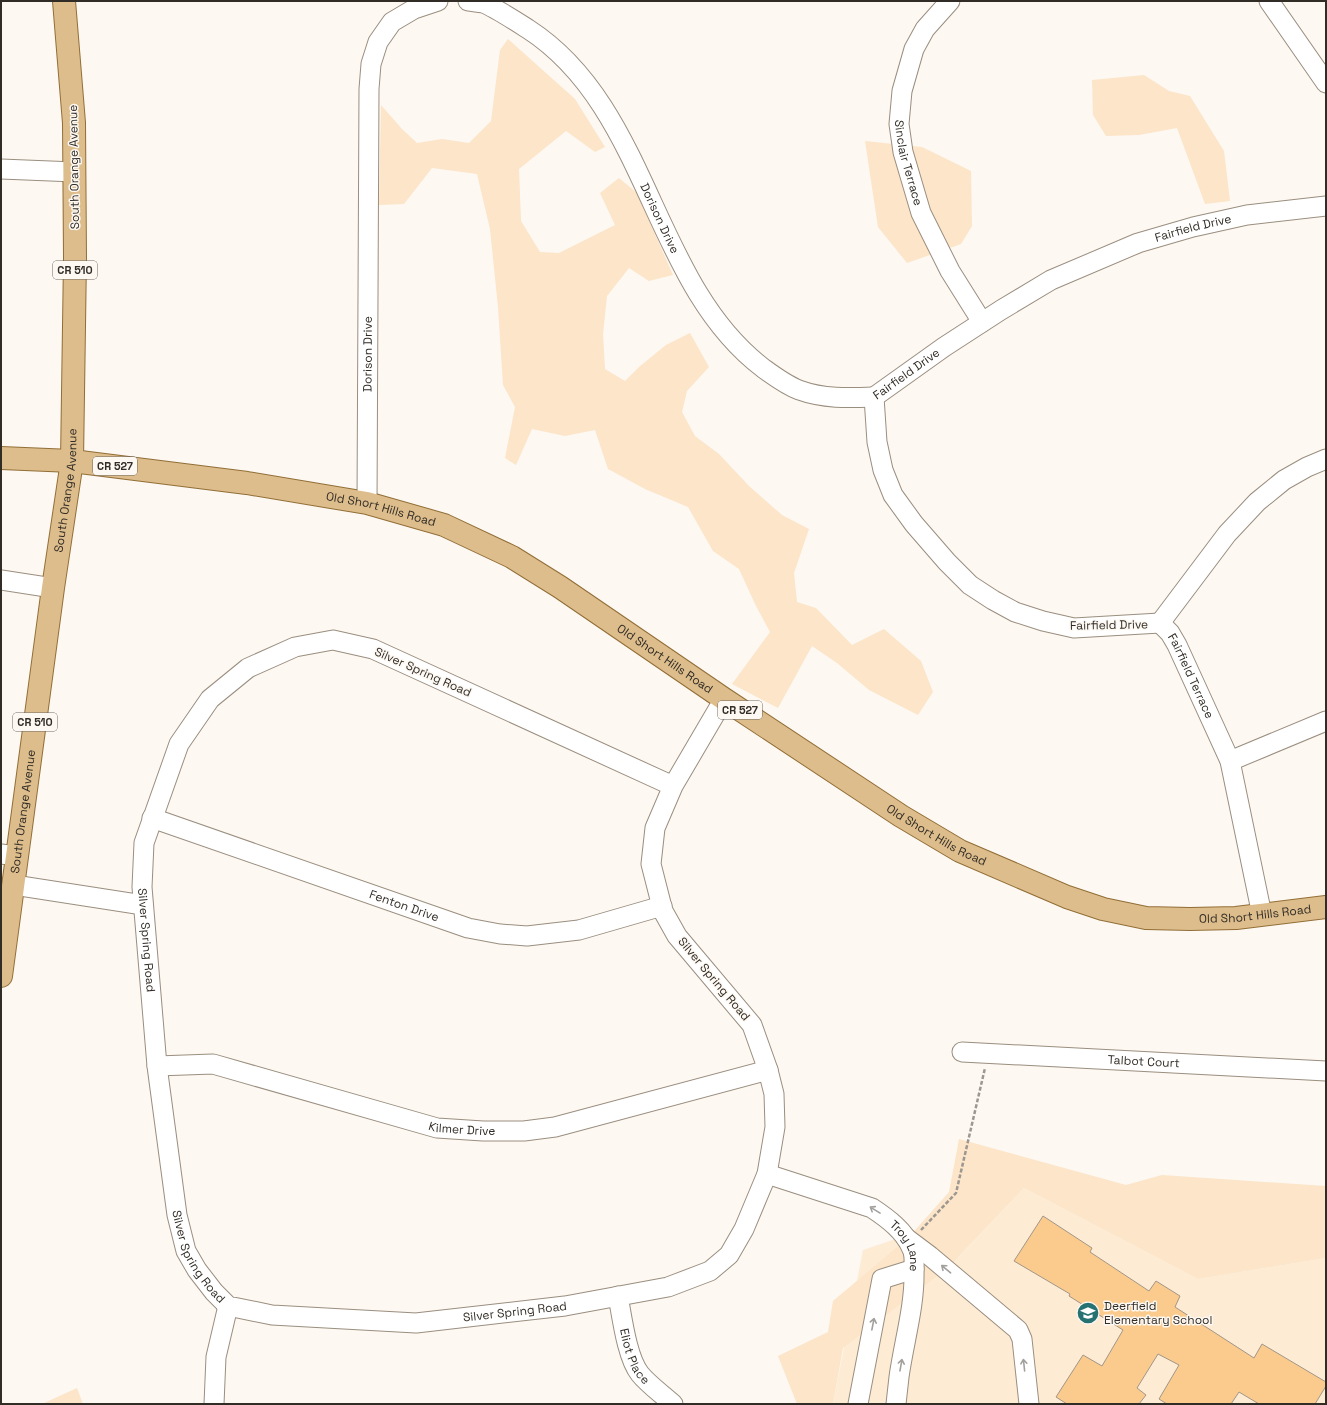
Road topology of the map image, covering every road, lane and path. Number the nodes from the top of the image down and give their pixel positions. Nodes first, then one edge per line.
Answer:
1 (64, 1) edge
2 (438, 1) edge
3 (468, 1) edge
4 (950, 1) edge
5 (1269, 1) edge
6 (1326, 83) edge
7 (1, 170) edge
8 (75, 172) junction
9 (1326, 206) edge
10 (982, 322) junction
11 (874, 397) junction
12 (1, 458) edge
13 (1326, 459) edge
14 (72, 461) junction
15 (367, 503) junction
16 (1, 580) edge
17 (53, 588) junction
18 (1160, 624) junction
19 (724, 699) junction
20 (1326, 721) edge
21 (1230, 760) junction
22 (673, 786) junction
23 (152, 818) junction
24 (9, 855) edge
25 (14, 885) junction
26 (143, 905) junction
27 (662, 906) junction
28 (1326, 908) edge
29 (1262, 914) junction
30 (1, 976) edge
31 (962, 1052) dead end
32 (988, 1054) junction
33 (157, 1066) junction
34 (768, 1070) junction
35 (1326, 1070) edge
36 (767, 1174) junction
37 (908, 1239) junction
38 (914, 1269) junction
39 (618, 1296) junction
40 (228, 1306) junction
41 (214, 1404) edge
42 (673, 1404) edge
43 (858, 1404) edge
44 (896, 1404) edge
45 (1018, 1404) edge
46 (1028, 1404) edge

1 - 8 main road, South Orange Avenue / CR 510
2 - 15 street, Dorison Drive
3 - 11 street, Dorison Drive
4 - 10 street, Sinclair Terrace
5 - 6 street
7 - 8 street
8 - 14 main road, South Orange Avenue / CR 510
9 - 10 street, Fairfield Drive
10 - 11 street, Fairfield Drive
11 - 18 street, Fairfield Drive
12 - 14 main road, Old Short Hills Road / CR 527
13 - 18 street, Fairfield Terrace
14 - 15 main road, Old Short Hills Road / CR 527
14 - 17 main road, South Orange Avenue / CR 510
15 - 19 main road, Old Short Hills Road / CR 527
16 - 17 street
17 - 24 main road, South Orange Avenue / CR 510
18 - 21 street, Fairfield Terrace
19 - 22 street, Silver Spring Road
19 - 29 main road, Old Short Hills Road / CR 527
20 - 21 street
21 - 29 street, Fairfield Terrace
22 - 23 street, Silver Spring Road
22 - 27 street, Silver Spring Road
23 - 26 street, Silver Spring Road
23 - 27 street, Fenton Drive
24 - 25 main road, South Orange Avenue / CR 510
25 - 26 street
25 - 30 main road, South Orange Avenue / CR 510
26 - 33 street, Silver Spring Road
27 - 34 street, Silver Spring Road
28 - 29 main road, Old Short Hills Road / CR 527
31 - 32 street, Talbot Court
32 - 35 street, Talbot Court
32 - 37 path
33 - 34 street, Kilmer Drive
33 - 40 street, Silver Spring Road
34 - 36 street, Silver Spring Road
37 -> 36 street, Troy Lane
36 - 39 street, Silver Spring Road
37 - 38 street, Troy Lane
46 -> 37 street
43 -> 38 street
44 -> 38 street, Troy Lane
39 - 40 street, Silver Spring Road
39 - 42 street, Eliot Place
40 - 41 street
45 - 46 street

